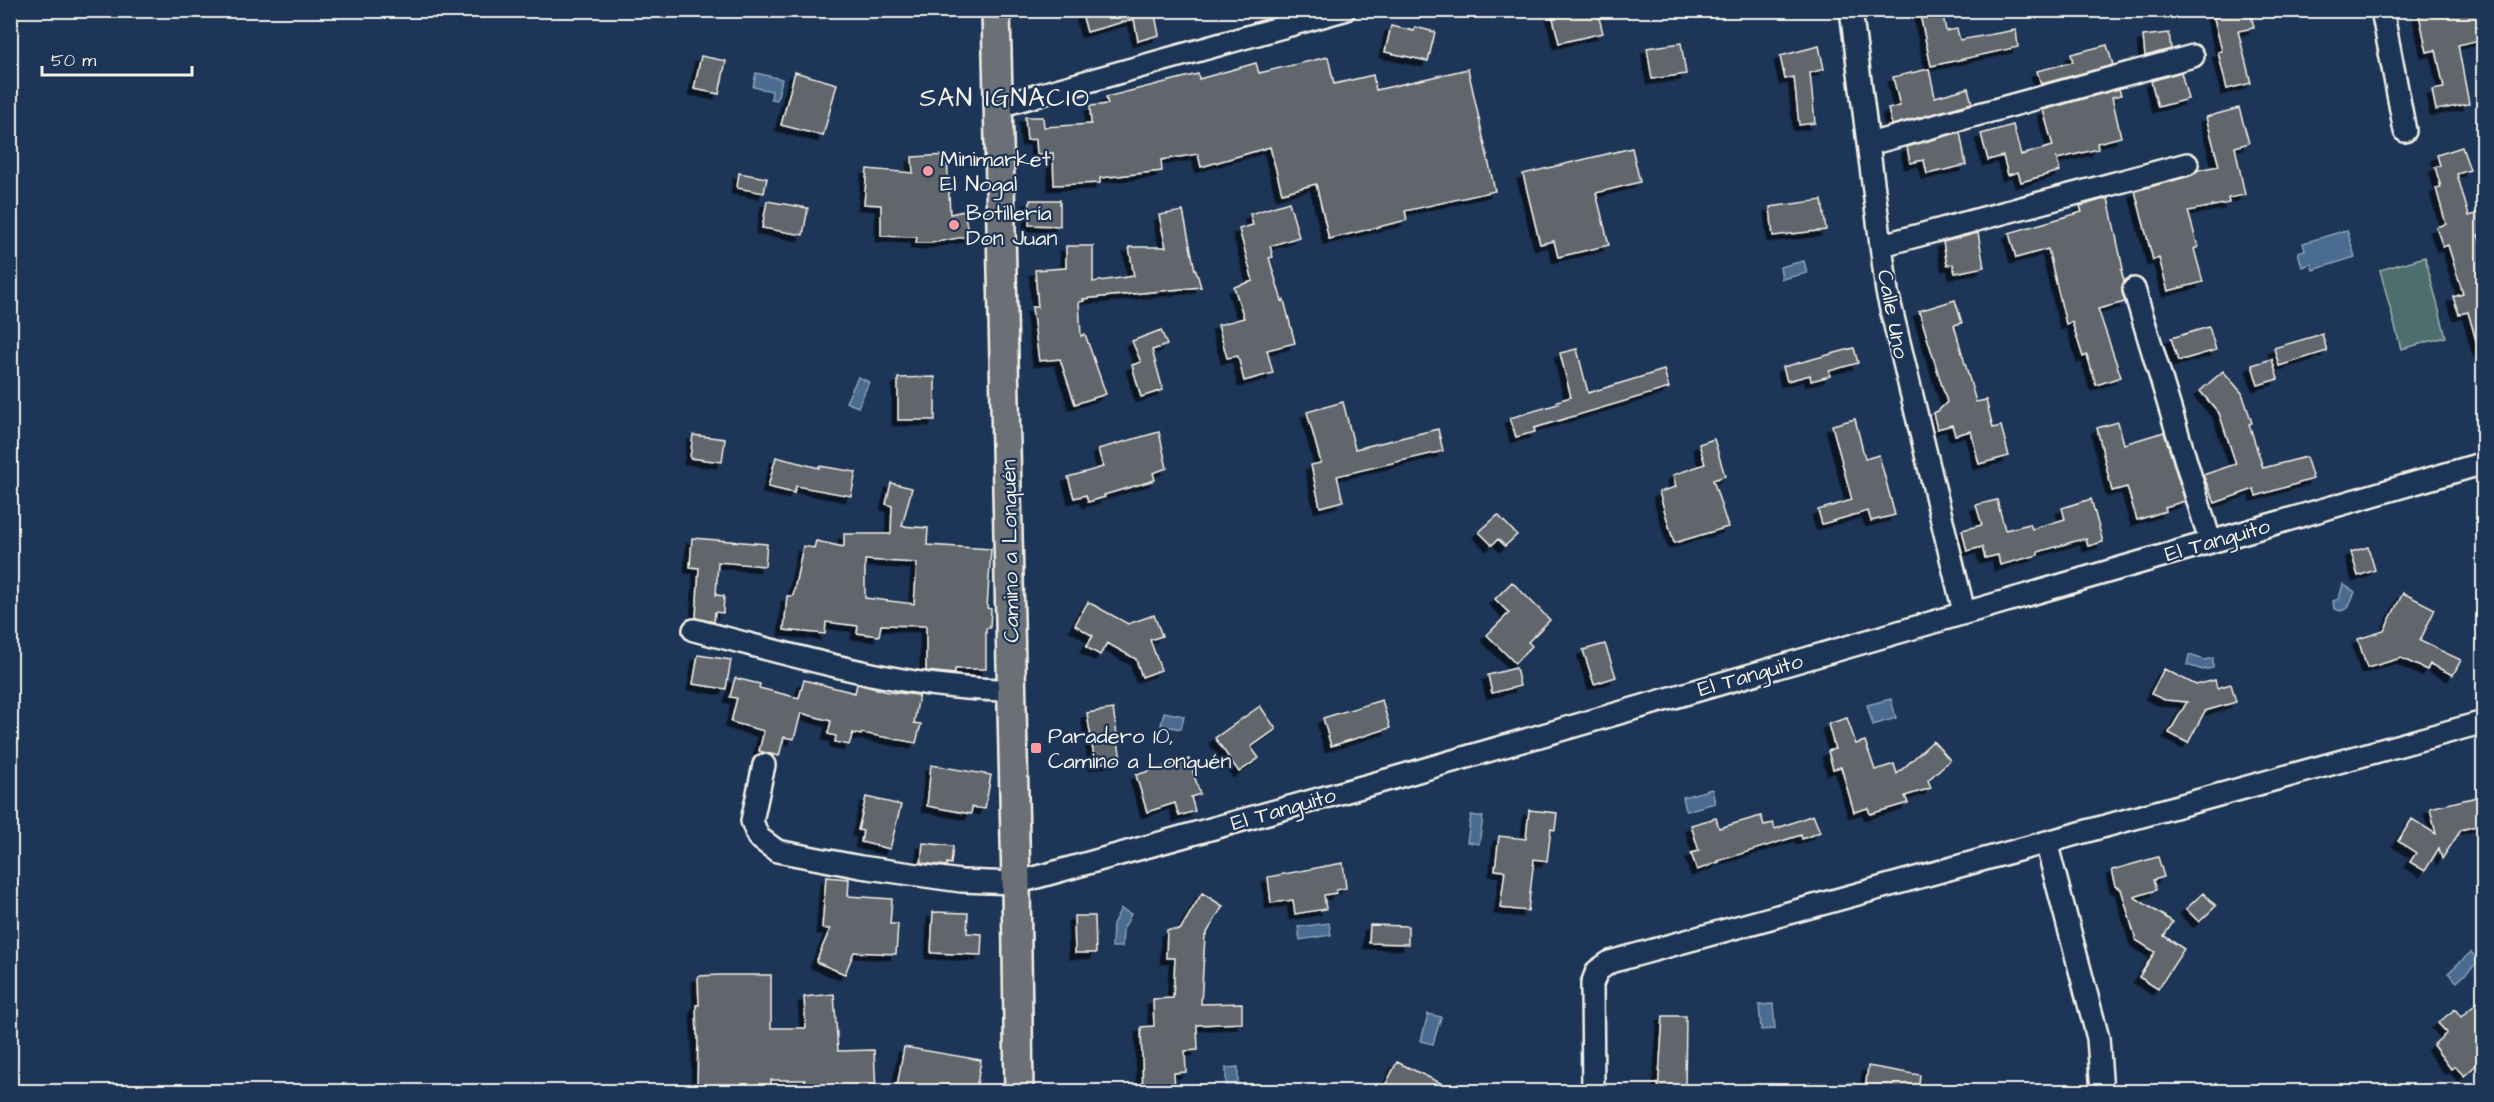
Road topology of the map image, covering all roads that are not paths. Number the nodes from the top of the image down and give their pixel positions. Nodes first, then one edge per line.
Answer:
1 (996, 10) edge
2 (1344, 10) edge
3 (1851, 10) edge
4 (2382, 10) edge
5 (2193, 56) dead end
6 (999, 106) junction
7 (2405, 131) dead end
8 (1869, 144) junction
9 (2187, 164) dead end
10 (1882, 245) junction
11 (2134, 289) dead end
12 (2484, 463) edge
13 (2210, 541) junction
14 (1964, 612) junction
15 (694, 630) dead end
16 (1012, 690) junction
17 (2484, 722) edge
18 (764, 765) dead end
19 (2046, 842) junction
20 (1016, 883) junction
21 (1019, 1092) edge
22 (1593, 1092) edge
23 (2102, 1092) edge

1 - 6 main road, Camino a Lonquén
2 - 6 street
3 - 8 street, Calle Uno
4 - 7 street
5 - 8 street
6 - 16 main road, Camino a Lonquén
8 - 10 street, Calle Uno
9 - 10 street
10 - 14 street, Calle Uno
11 - 13 street
12 - 13 street, El Tanguito
13 - 14 street, El Tanguito
14 - 20 street, El Tanguito
15 - 16 street
16 - 20 main road, Camino a Lonquén
17 - 19 street
18 - 20 street, El Tanguito
19 - 22 street
19 - 23 street
20 - 21 main road, Camino a Lonquén

